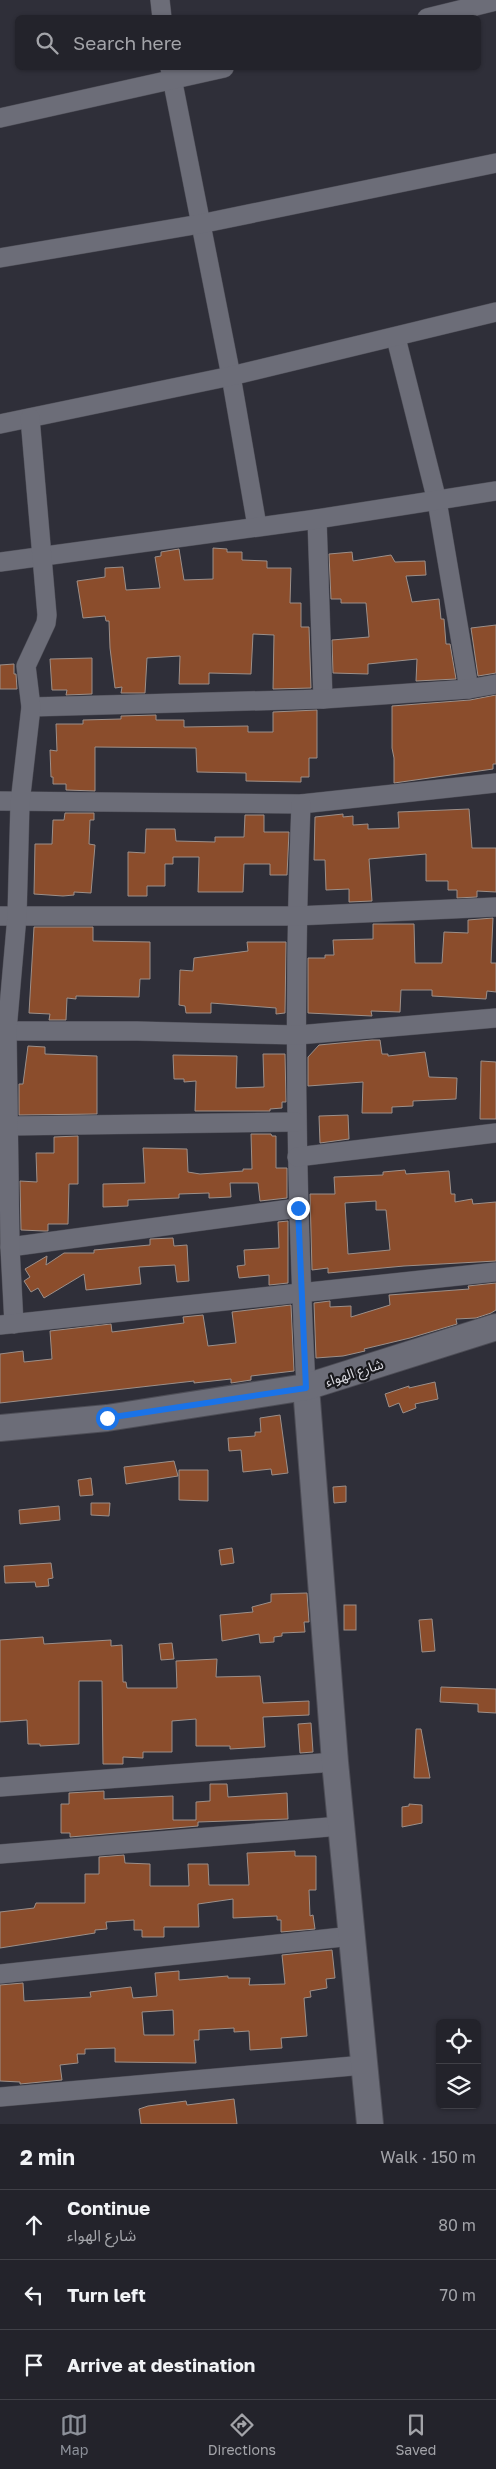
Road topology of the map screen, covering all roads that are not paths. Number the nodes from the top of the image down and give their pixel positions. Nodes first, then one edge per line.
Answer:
1 (160, 0) edge
2 (496, 1) edge
3 (162, 15) edge
4 (440, 15) edge
5 (206, 70) edge
6 (170, 74) edge
7 (0, 118) edge
8 (496, 163) edge
9 (200, 224) junction
10 (0, 258) edge
11 (496, 312) edge
12 (396, 338) junction
13 (231, 376) junction
14 (30, 418) junction
15 (0, 424) edge
16 (496, 491) edge
17 (437, 501) junction
18 (317, 518) junction
19 (257, 526) junction
20 (42, 557) junction
21 (0, 562) edge
22 (496, 684) edge
23 (469, 689) junction
24 (323, 699) junction
25 (31, 707) junction
26 (496, 783) edge
27 (0, 801) edge
28 (20, 803) junction
29 (300, 804) junction
30 (496, 907) edge
31 (9, 916) edge
32 (296, 916) junction
33 (496, 1018) edge
34 (4, 1030) edge
35 (298, 1035) junction
36 (296, 1122) junction
37 (9, 1126) junction
38 (496, 1133) edge
39 (297, 1157) junction
40 (5, 1194) edge
41 (298, 1208) junction
42 (10, 1247) junction
43 (496, 1272) edge
44 (301, 1293) junction
45 (7, 1324) edge
46 (496, 1327) edge
47 (306, 1388) junction
48 (0, 1428) edge
49 (334, 1762) junction
50 (0, 1787) edge
51 (341, 1826) junction
52 (0, 1854) edge
53 (352, 1936) junction
54 (0, 1974) edge
55 (364, 2065) junction
56 (0, 2097) edge
57 (370, 2124) edge

1 - 3 street
2 - 4 street
5 - 6 street
6 - 7 street
6 - 9 street
8 - 9 street
9 - 10 street
9 - 13 street
11 - 12 street
12 - 13 street
12 - 17 street
13 - 14 street
13 - 19 street
14 - 15 street
14 - 20 street
16 - 17 street
17 - 18 street
17 - 23 street
18 - 19 street
18 - 24 street
19 - 20 street
20 - 21 street
20 - 25 street
22 - 23 street
23 - 24 street
24 - 25 street
25 - 28 street
26 - 29 street
27 - 28 street
28 - 29 street
28 - 31 street
29 - 32 street
30 - 32 street
31 - 32 street
31 - 34 street
32 - 35 street
33 - 35 street
34 - 35 street
34 - 37 street
35 - 36 street
36 - 37 street
36 - 39 street
37 - 40 street
38 - 39 street
39 - 41 street
40 - 42 street
41 - 42 street
41 - 44 street
42 - 45 street
43 - 44 street
44 - 45 street
44 - 47 street
46 - 47 street, شارع الهواء
47 - 48 street, شارع الهواء
47 - 49 street
49 - 50 street
49 - 51 street
51 - 52 street
51 - 53 street
53 - 54 street
53 - 55 street
55 - 56 street
55 - 57 street

